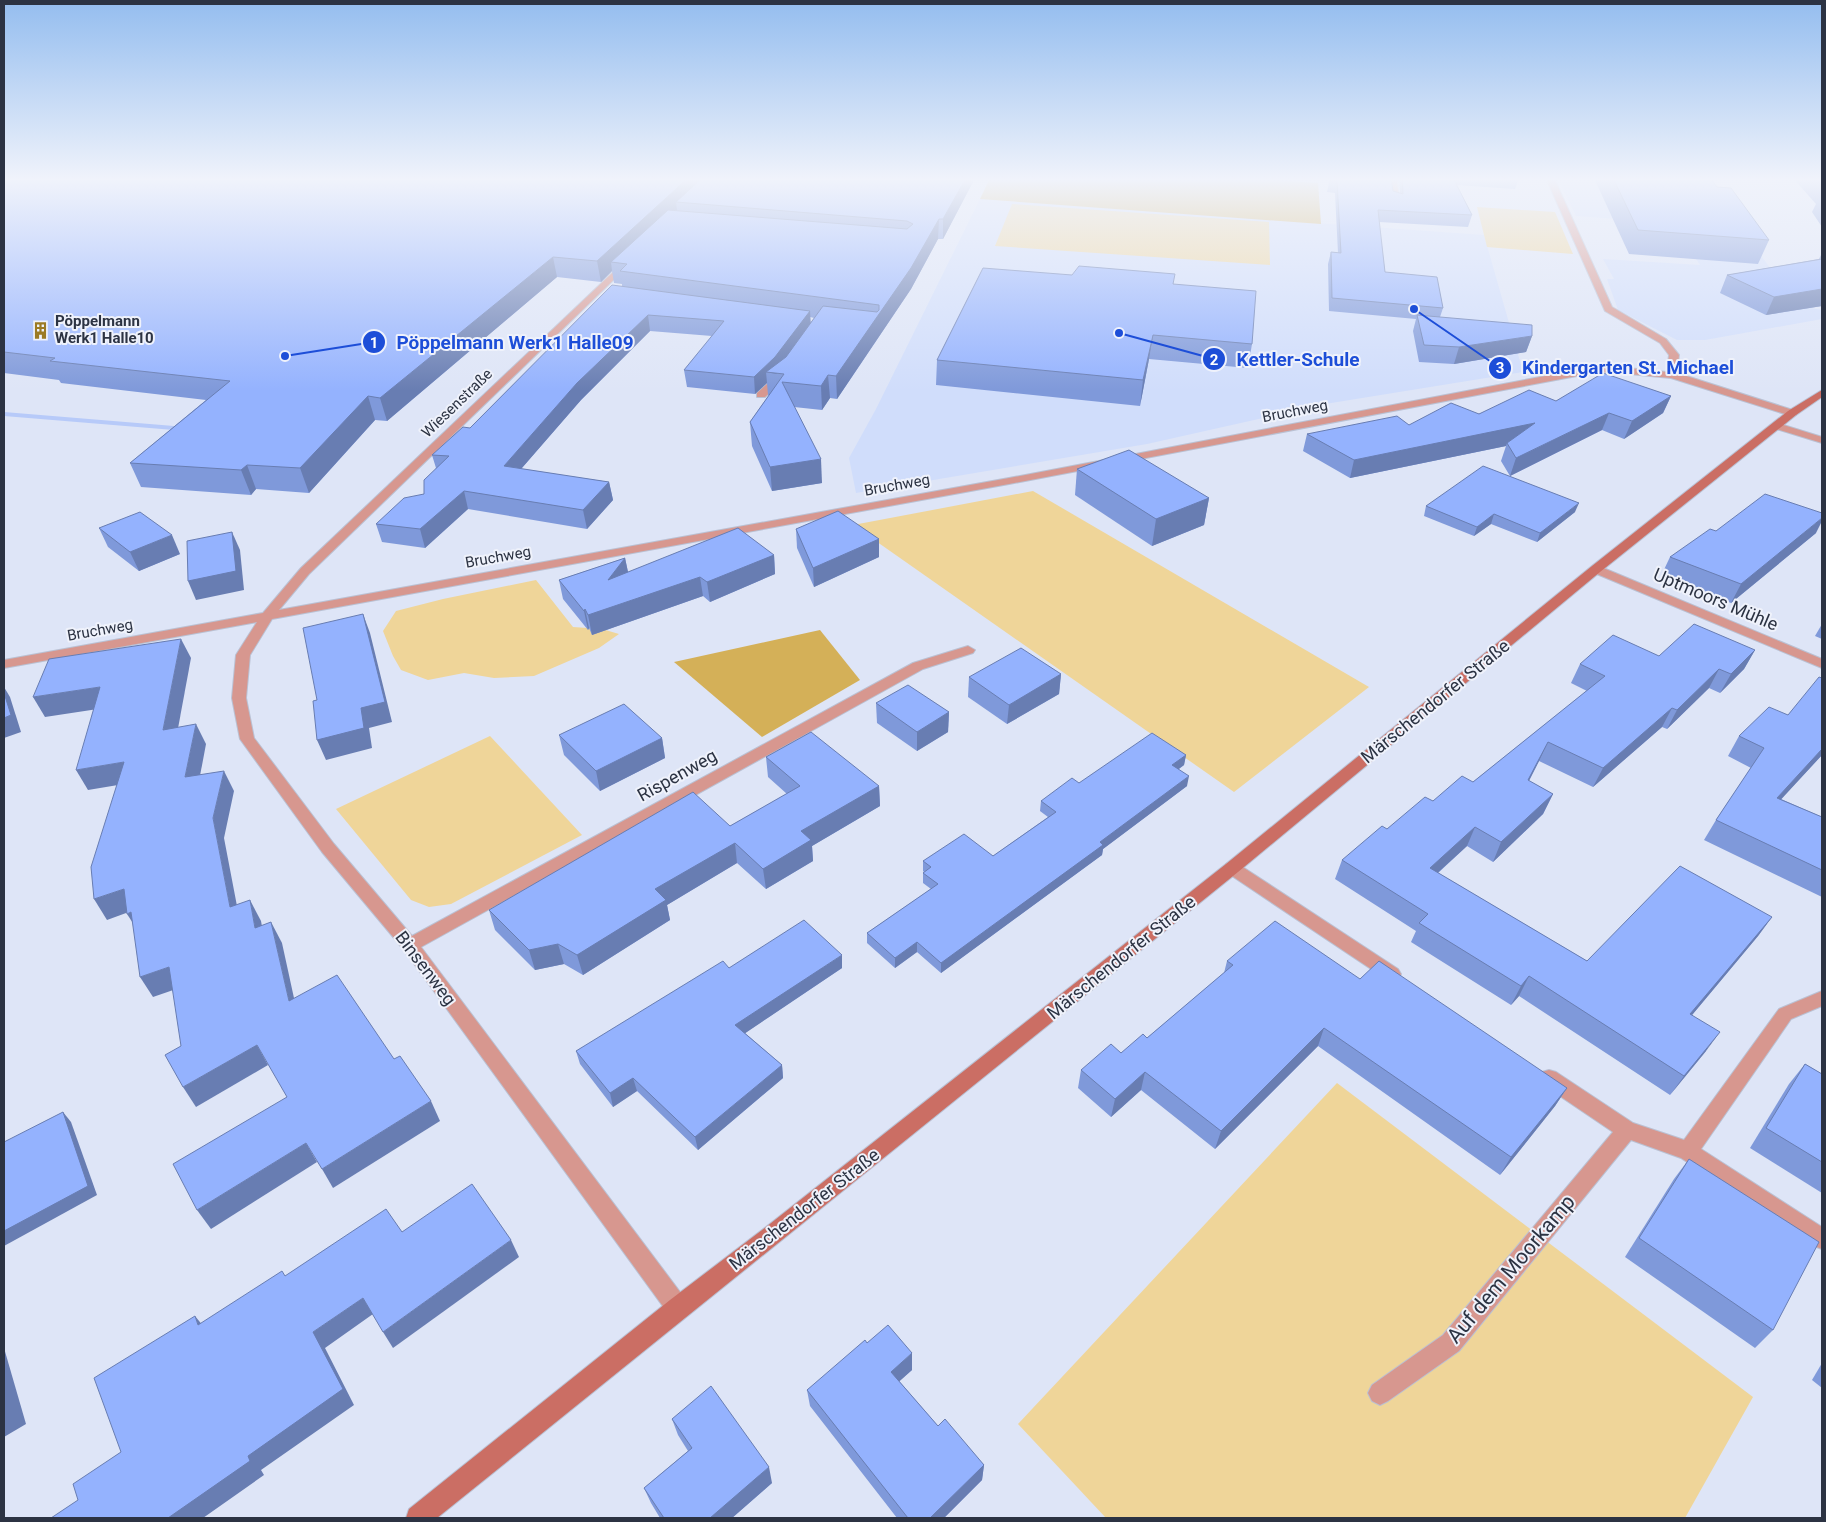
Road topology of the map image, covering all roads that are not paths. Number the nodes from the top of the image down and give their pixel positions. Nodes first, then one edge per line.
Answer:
1 (1581, 249) edge
2 (638, 252) edge
3 (787, 369) edge
4 (1672, 375) junction
5 (1822, 393) edge
6 (761, 395) dead end
7 (1792, 413) junction
8 (1777, 426) junction
9 (1822, 440) edge
10 (1596, 569) junction
11 (268, 615) junction
12 (968, 650) dead end
13 (4, 664) edge
14 (1822, 664) edge
15 (1232, 868) junction
16 (410, 945) junction
17 (1405, 983) edge
18 (1822, 998) edge
19 (1537, 1070) edge
20 (1627, 1130) junction
21 (1688, 1151) junction
22 (1822, 1239) edge
23 (678, 1308) junction
24 (1380, 1392) dead end
25 (418, 1518) edge

1 - 4 street
2 - 11 street, Wiesenstraße
3 - 6 street
4 - 7 street, Bruchweg
4 - 11 street, Bruchweg
5 - 7 street, Märschendorfer Straße
7 - 8 street, Märschendorfer Straße
8 - 9 street
8 - 10 street, Märschendorfer Straße
10 - 14 street, Uptmoors Mühle
10 - 15 street, Märschendorfer Straße
11 - 13 street, Bruchweg
11 - 16 street, Binsenweg
12 - 16 street, Rispenweg
15 - 17 street
15 - 23 street, Märschendorfer Straße
16 - 23 street, Binsenweg
18 - 21 street
19 - 20 street
20 - 21 street
20 - 24 street, Auf dem Moorkamp
21 - 22 street
23 - 25 street, Märschendorfer Straße

